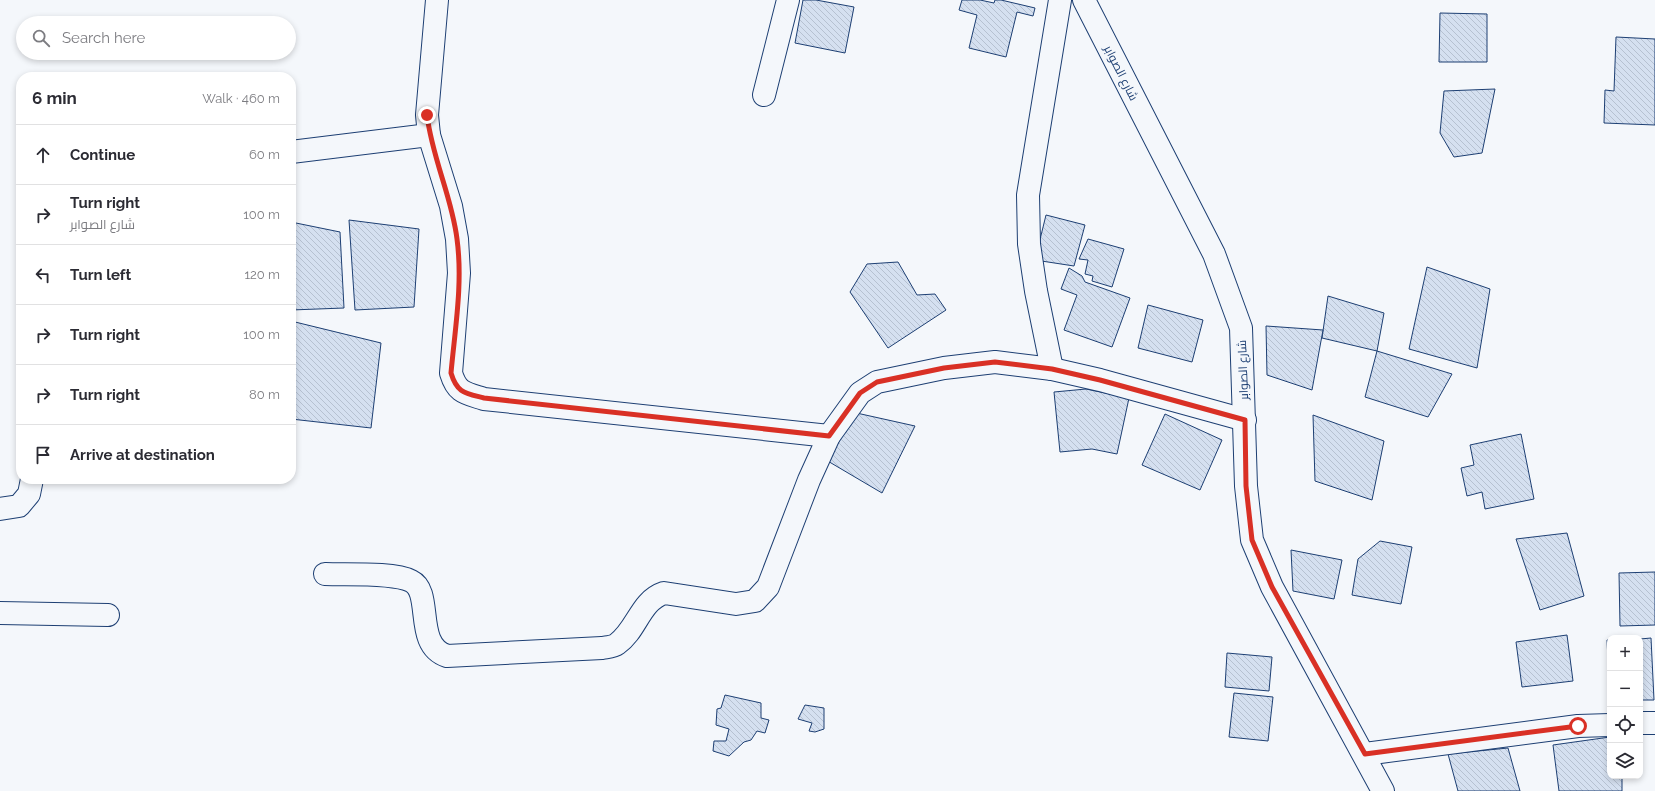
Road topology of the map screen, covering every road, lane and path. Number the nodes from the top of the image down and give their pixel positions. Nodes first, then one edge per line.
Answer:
1 (437, 0) edge
2 (788, 0) edge
3 (1060, 0) edge
4 (1084, 0) edge
5 (764, 95) dead end
6 (429, 135) junction
7 (296, 151) edge
8 (1052, 369) junction
9 (1245, 420) junction
10 (829, 436) junction
11 (31, 484) edge
12 (0, 509) edge
13 (325, 574) dead end
14 (0, 613) edge
15 (108, 615) dead end
16 (1655, 722) edge
17 (1643, 723) edge
18 (1607, 725) edge
19 (1365, 754) junction
20 (1383, 791) edge

1 - 6 street
2 - 5 street
3 - 8 street
4 - 9 street, شارع الصوابر
6 - 7 street
6 - 10 street
8 - 9 street
8 - 10 street
9 - 19 street, شارع الصوابر
10 - 13 street
11 - 12 street
14 - 15 street
16 - 17 street
18 - 19 street
19 - 20 street, شارع الصوابر

